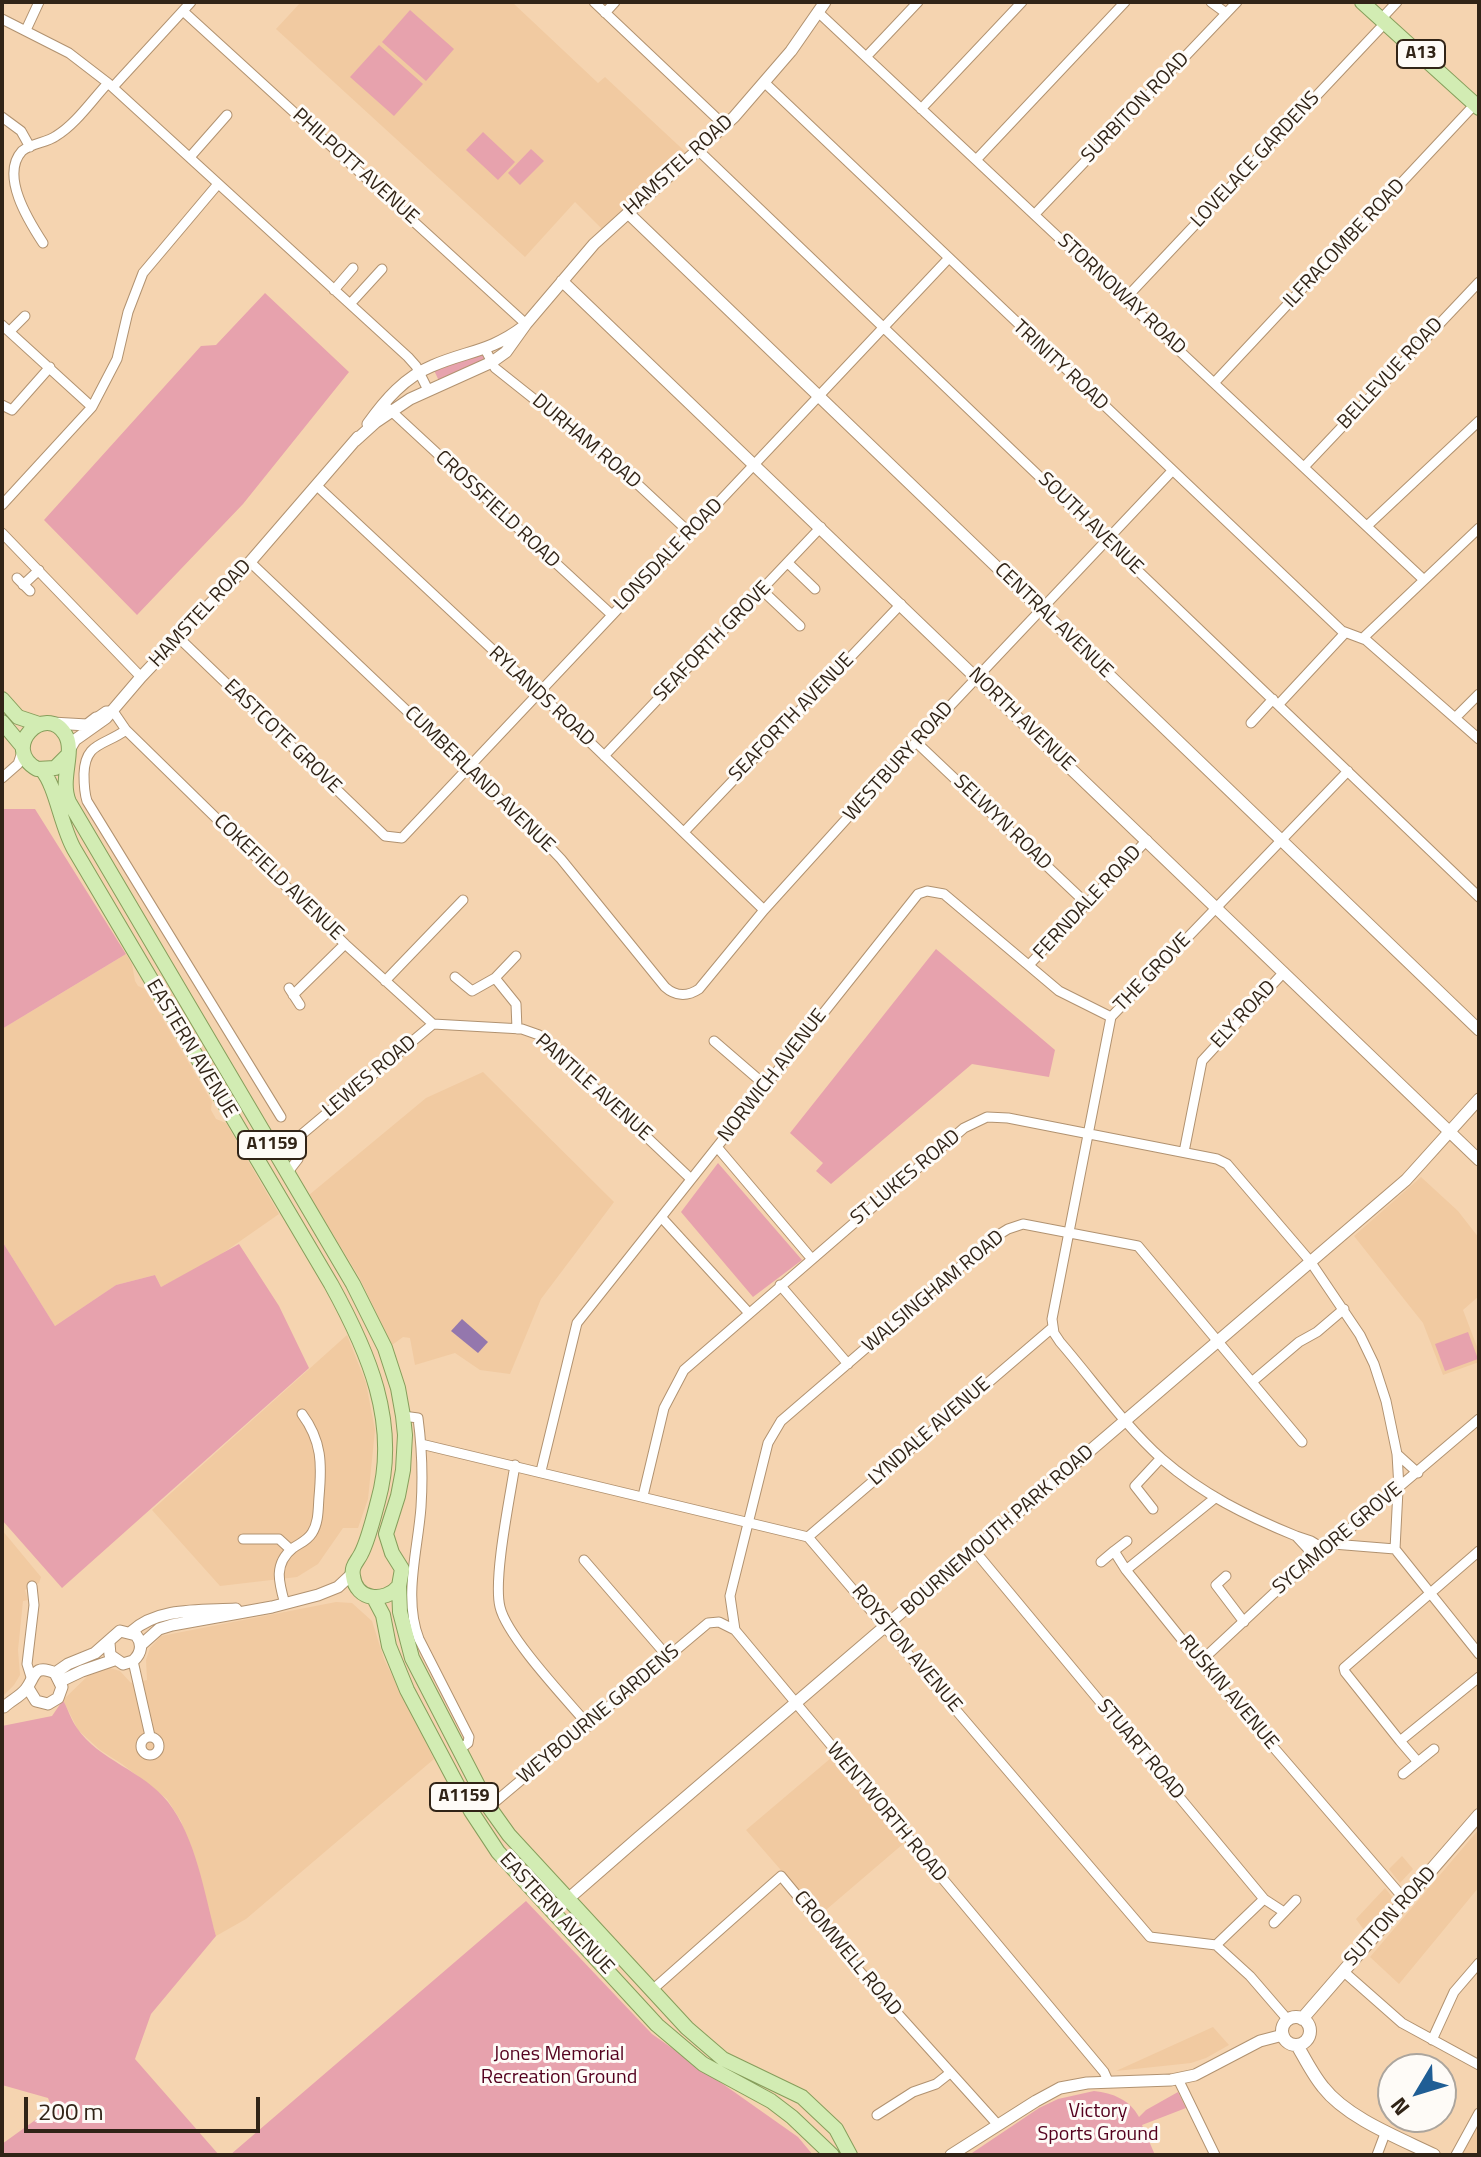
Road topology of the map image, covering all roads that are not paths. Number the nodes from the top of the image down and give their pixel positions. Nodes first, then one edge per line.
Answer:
1 (39, 2) edge
2 (191, 2) edge
3 (594, 2) edge
4 (615, 2) edge
5 (918, 2) edge
6 (1022, 2) edge
7 (1125, 2) edge
8 (1211, 2) edge
9 (1237, 2) edge
10 (1362, 2) edge
11 (1397, 2) edge
12 (821, 7) edge
13 (183, 11) junction
14 (605, 13) junction
15 (1226, 13) junction
16 (2, 19) edge
17 (1384, 20) junction
18 (26, 30) junction
19 (866, 57) junction
20 (765, 83) junction
21 (110, 85) junction
22 (1478, 104) edge
23 (921, 109) junction
24 (227, 115) dead end
25 (2, 117) edge
26 (725, 126) junction
27 (30, 147) junction
28 (699, 151) junction
29 (190, 157) junction
30 (976, 160) junction
31 (218, 184) junction
32 (628, 213) junction
33 (1035, 214) junction
34 (43, 243) dead end
35 (948, 259) junction
36 (353, 268) dead end
37 (382, 269) dead end
38 (562, 281) junction
39 (1479, 282) edge
40 (334, 290) junction
41 (1125, 299) junction
42 (350, 304) junction
43 (25, 316) dead end
44 (526, 324) junction
45 (884, 326) junction
46 (6, 328) edge
47 (485, 349) junction
48 (492, 362) junction
49 (50, 367) junction
50 (419, 372) junction
51 (1214, 383) junction
52 (428, 390) junction
53 (818, 397) junction
54 (2, 405) edge
55 (92, 407) junction
56 (387, 407) junction
57 (1479, 421) edge
58 (755, 464) junction
59 (1304, 467) junction
60 (1172, 471) junction
61 (316, 485) junction
62 (2, 505) edge
63 (1367, 526) junction
64 (821, 527) junction
65 (1479, 528) edge
66 (2, 533) edge
67 (690, 533) junction
68 (1107, 540) junction
69 (250, 562) junction
70 (788, 563) junction
71 (39, 570) junction
72 (1424, 580) junction
73 (23, 585) dead end
74 (815, 589) dead end
75 (763, 591) junction
76 (901, 604) junction
77 (1042, 610) junction
78 (612, 615) junction
79 (800, 626) dead end
80 (1345, 633) junction
81 (179, 638) junction
82 (1363, 638) junction
83 (141, 677) junction
84 (977, 678) junction
85 (538, 692) junction
86 (1479, 694) edge
87 (2, 699) edge
88 (1276, 702) junction
89 (113, 711) junction
90 (1455, 718) junction
91 (98, 721) junction
92 (2, 722) edge
93 (43, 723) junction
94 (1251, 723) dead end
95 (126, 730) junction
96 (1479, 739) edge
97 (916, 742) junction
98 (22, 749) junction
99 (68, 754) junction
100 (604, 756) junction
101 (39, 769) junction
102 (469, 770) junction
103 (1348, 771) junction
104 (6, 776) edge
105 (684, 832) junction
106 (385, 836) joint
107 (1147, 840) junction
108 (1281, 841) junction
109 (1479, 897) edge
110 (463, 900) dead end
111 (1087, 904) junction
112 (1217, 907) junction
113 (764, 910) junction
114 (345, 944) junction
115 (516, 956) dead end
116 (1029, 965) junction
117 (1284, 972) junction
118 (455, 977) dead end
119 (495, 978) junction
120 (385, 981) junction
121 (699, 989) joint
122 (300, 1005) dead end
123 (1111, 1017) junction
124 (433, 1024) junction
125 (517, 1029) junction
126 (1479, 1030) edge
127 (714, 1041) dead end
128 (765, 1085) junction
129 (1479, 1099) edge
130 (281, 1117) dead end
131 (1450, 1132) junction
132 (1087, 1134) junction
133 (717, 1147) junction
134 (1184, 1152) junction
135 (1479, 1160) edge
136 (288, 1172) junction
137 (691, 1179) junction
138 (662, 1218) junction
139 (1069, 1231) junction
140 (811, 1258) junction
141 (1310, 1261) junction
142 (780, 1285) junction
143 (1344, 1309) junction
144 (748, 1312) junction
145 (1052, 1328) junction
146 (1219, 1340) junction
147 (848, 1364) junction
148 (1253, 1381) junction
149 (302, 1414) dead end
150 (403, 1416) junction
151 (1479, 1419) edge
152 (1126, 1420) junction
153 (1302, 1442) dead end
154 (421, 1444) junction
155 (1397, 1454) junction
156 (1161, 1458) junction
157 (515, 1465) junction
158 (541, 1471) junction
159 (1418, 1473) junction
160 (1398, 1489) junction
161 (643, 1496) junction
162 (1215, 1498) junction
163 (1153, 1509) dead end
164 (748, 1521) junction
165 (1296, 1536) junction
166 (808, 1537) junction
167 (243, 1539) dead end
168 (1127, 1541) dead end
169 (1330, 1547) junction
170 (1395, 1549) junction
171 (291, 1550) junction
172 (974, 1550) junction
173 (1114, 1551) junction
174 (1479, 1551) edge
175 (392, 1553) junction
176 (361, 1555) junction
177 (584, 1560) dead end
178 (1101, 1562) dead end
179 (1310, 1563) junction
180 (1126, 1570) junction
181 (353, 1573) junction
182 (1226, 1576) dead end
183 (32, 1586) dead end
184 (399, 1586) junction
185 (1428, 1593) junction
186 (318, 1595) junction
187 (368, 1595) junction
188 (730, 1596) junction
189 (279, 1606) junction
190 (1244, 1622) junction
191 (708, 1623) junction
192 (887, 1626) junction
193 (735, 1630) junction
194 (131, 1632) junction
195 (109, 1643) junction
196 (29, 1645) junction
197 (141, 1645) junction
198 (1479, 1654) edge
199 (668, 1657) junction
200 (114, 1660) junction
201 (133, 1661) junction
202 (1200, 1662) junction
203 (53, 1675) junction
204 (1479, 1677) edge
205 (30, 1682) junction
206 (36, 1701) junction
207 (795, 1705) junction
208 (3, 1707) edge
209 (589, 1726) junction
210 (150, 1736) dead end
211 (1400, 1741) junction
212 (1434, 1749) dead end
213 (459, 1750) junction
214 (1418, 1762) junction
215 (1403, 1774) dead end
216 (489, 1807) junction
217 (1479, 1815) edge
218 (1264, 1899) junction
219 (1296, 1900) dead end
220 (541, 1901) junction
221 (1406, 1901) junction
222 (567, 1903) junction
223 (1284, 1912) junction
224 (1274, 1923) dead end
225 (1216, 1945) junction
226 (1479, 1963) edge
227 (604, 1966) junction
228 (1343, 1971) junction
229 (651, 1991) junction
230 (1302, 2019) junction
231 (1288, 2020) junction
232 (1283, 2035) junction
233 (1308, 2037) junction
234 (1432, 2040) junction
235 (1297, 2045) junction
236 (1479, 2065) edge
237 (950, 2073) junction
238 (1314, 2073) junction
239 (1178, 2079) junction
240 (1108, 2081) junction
241 (1479, 2113) edge
242 (877, 2115) dead end
243 (998, 2125) junction
244 (1377, 2125) edge
245 (1385, 2133) edge
246 (1390, 2133) edge
247 (832, 2155) edge
248 (850, 2155) edge
249 (951, 2155) edge
250 (1215, 2155) edge
251 (1377, 2155) edge
252 (1434, 2155) edge
253 (1456, 2155) edge

1 - 18 street
2 - 13 street
3 - 14 street
4 - 14 street
5 - 19 street
6 - 23 street
7 - 30 street
8 - 15 street
9 - 15 street, SURBITON ROAD
10 - 17 main road, A13
11 - 17 street, LOVELACE GARDENS
12 - 19 street, STORNOWAY ROAD
12 - 20 street, HAMSTEL ROAD
13 - 21 street
13 - 44 street, PHILPOTT AVENUE
14 - 26 street
15 - 33 street, SURBITON ROAD
16 - 18 street
17 - 22 main road, A13
17 - 41 street, LOVELACE GARDENS
18 - 21 street
19 - 23 street, STORNOWAY ROAD
20 - 26 street, HAMSTEL ROAD
20 - 35 street, TRINITY ROAD
21 - 27 street
21 - 29 street
22 - 51 street, ILFRACOMBE ROAD
23 - 30 street, STORNOWAY ROAD
24 - 29 street
25 - 27 street
26 - 28 street, HAMSTEL ROAD
27 - 34 street
28 - 32 street, HAMSTEL ROAD
28 - 45 street, SOUTH AVENUE
29 - 31 street
30 - 33 street, STORNOWAY ROAD
31 - 40 street
31 - 55 street
32 - 38 street, HAMSTEL ROAD
32 - 53 street, CENTRAL AVENUE
33 - 41 street, STORNOWAY ROAD
35 - 45 street, LONSDALE ROAD
35 - 60 street, TRINITY ROAD
36 - 40 street
37 - 42 street
38 - 44 street, HAMSTEL ROAD
38 - 58 street, NORTH AVENUE
39 - 59 street, BELLEVUE ROAD
40 - 42 street
41 - 51 street, STORNOWAY ROAD
42 - 50 street
43 - 46 street
44 - 47 street, HAMSTEL ROAD
44 - 48 street, HAMSTEL ROAD
45 - 53 street, LONSDALE ROAD
45 - 68 street, SOUTH AVENUE
46 - 49 street
47 - 48 street, DURHAM ROAD
47 - 50 street, HAMSTEL ROAD
48 - 52 street, HAMSTEL ROAD
48 - 67 street, DURHAM ROAD
49 - 54 street
49 - 55 street
50 - 52 street
50 - 56 street, HAMSTEL ROAD
51 - 59 street, STORNOWAY ROAD
52 - 56 street, HAMSTEL ROAD
53 - 58 street, LONSDALE ROAD
53 - 77 street, CENTRAL AVENUE
55 - 62 street
56 - 61 street, HAMSTEL ROAD
56 - 78 street, CROSSFIELD ROAD
57 - 63 street
58 - 64 street, NORTH AVENUE
58 - 67 street, LONSDALE ROAD
59 - 63 street, STORNOWAY ROAD
60 - 68 street, WESTBURY ROAD
60 - 80 street, TRINITY ROAD
61 - 69 street, HAMSTEL ROAD
61 - 85 street, RYLANDS ROAD
63 - 72 street, STORNOWAY ROAD
64 - 70 street, SEAFORTH GROVE
64 - 76 street, NORTH AVENUE
65 - 72 street
66 - 71 street
67 - 78 street, LONSDALE ROAD
68 - 77 street, WESTBURY ROAD
68 - 88 street, SOUTH AVENUE
69 - 81 street, HAMSTEL ROAD
69 - 102 street, CUMBERLAND AVENUE
70 - 74 street
70 - 75 street, SEAFORTH GROVE
71 - 73 street
71 - 83 street
72 - 82 street
75 - 79 street
75 - 100 street, SEAFORTH GROVE
76 - 84 street, NORTH AVENUE
76 - 105 street, SEAFORTH AVENUE
77 - 84 street, WESTBURY ROAD
77 - 108 street, CENTRAL AVENUE
78 - 85 street, LONSDALE ROAD
80 - 82 street, TRINITY ROAD
80 - 88 street
81 - 83 street, HAMSTEL ROAD
81 - 106 street, EASTCOTE GROVE
82 - 90 street
83 - 89 street, HAMSTEL ROAD
83 - 91 street, HAMSTEL ROAD
84 - 97 street, WESTBURY ROAD
84 - 107 street, NORTH AVENUE
85 - 100 street, RYLANDS ROAD
85 - 102 street, LONSDALE ROAD
86 - 90 street
87 - 93 main road
88 - 94 street
88 - 103 street, SOUTH AVENUE
89 - 91 street, HAMSTEL ROAD
89 - 95 street, COKEFIELD AVENUE
90 - 96 street
91 - 93 street
91 - 95 street
91 - 99 street, HAMSTEL ROAD
92 - 98 main road, EASTERN AVENUE
93 - 98 main road
93 - 99 main road
95 - 114 street, COKEFIELD AVENUE
95 - 130 street
97 - 111 street, SELWYN ROAD
97 - 113 street, WESTBURY ROAD
98 - 101 main road, EASTERN AVENUE
98 - 104 street
99 - 101 main road
99 - 136 main road, EASTERN AVENUE / A1159
100 - 105 street, RYLANDS ROAD
101 - 104 street
101 - 176 main road, EASTERN AVENUE / A1159
102 - 106 street, LONSDALE ROAD
102 - 121 street, CUMBERLAND AVENUE
103 - 108 street, THE GROVE
103 - 109 street, SOUTH AVENUE
105 - 113 street, RYLANDS ROAD
107 - 111 street, FERNDALE ROAD
107 - 112 street, NORTH AVENUE
108 - 112 street, THE GROVE
108 - 126 street, CENTRAL AVENUE
110 - 120 street
111 - 116 street, FERNDALE ROAD
112 - 117 street, NORTH AVENUE
112 - 123 street, THE GROVE
113 - 121 street, WESTBURY ROAD
114 - 120 street, COKEFIELD AVENUE
114 - 122 street
115 - 119 street
116 - 123 street, NORWICH AVENUE
116 - 128 street, NORWICH AVENUE
117 - 131 street, NORTH AVENUE
117 - 134 street, ELY ROAD
118 - 119 street
119 - 125 street
120 - 124 street, COKEFIELD AVENUE
123 - 132 street, THE GROVE
124 - 125 street, PANTILE AVENUE
124 - 136 street, LEWES ROAD
125 - 137 street, PANTILE AVENUE
127 - 128 street
128 - 133 street, NORWICH AVENUE
129 - 131 street, BOURNEMOUTH PARK ROAD
131 - 135 street, NORTH AVENUE
131 - 141 street, BOURNEMOUTH PARK ROAD
132 - 134 street, ST LUKES ROAD
132 - 139 street, THE GROVE
132 - 140 street, ST LUKES ROAD
133 - 137 street, NORWICH AVENUE
133 - 140 street
134 - 141 street, ST LUKES ROAD
136 - 150 main road, EASTERN AVENUE / A1159
137 - 138 street, NORWICH AVENUE
138 - 144 street
138 - 158 street, NORWICH AVENUE
139 - 145 street, THE GROVE
139 - 146 street, WALSINGHAM ROAD
139 - 147 street, WALSINGHAM ROAD
140 - 142 street, ST LUKES ROAD
141 - 143 street, ST LUKES ROAD
141 - 146 street, BOURNEMOUTH PARK ROAD
142 - 144 street, ST LUKES ROAD
142 - 147 street
143 - 148 street
143 - 155 street, ST LUKES ROAD
144 - 161 street, ST LUKES ROAD
145 - 152 street
145 - 166 street, LYNDALE AVENUE
146 - 148 street, WALSINGHAM ROAD
146 - 152 street, BOURNEMOUTH PARK ROAD
147 - 164 street, WALSINGHAM ROAD
148 - 153 street, WALSINGHAM ROAD
149 - 171 street
150 - 154 street, EASTERN AVENUE
150 - 175 main road, EASTERN AVENUE / A1159
151 - 159 street, SYCAMORE GROVE
152 - 156 street
152 - 172 street, BOURNEMOUTH PARK ROAD
154 - 157 street
154 - 213 street, EASTERN AVENUE
155 - 159 street
155 - 160 street, ST LUKES ROAD
156 - 162 street
156 - 163 street
157 - 158 street
157 - 209 street
158 - 161 street
159 - 160 street, SYCAMORE GROVE
160 - 169 street, SYCAMORE GROVE
160 - 170 street, ST LUKES ROAD
161 - 164 street
162 - 165 street
162 - 180 street
164 - 166 street
164 - 188 street
165 - 169 street
165 - 179 street
166 - 192 street, ROYSTON AVENUE
167 - 171 street
168 - 173 street
169 - 170 street
169 - 179 street, SYCAMORE GROVE
170 - 185 street
171 - 189 street
172 - 192 street, BOURNEMOUTH PARK ROAD
172 - 218 street, STUART ROAD
173 - 178 street
173 - 180 street, RUSKIN AVENUE
174 - 185 street
175 - 176 main road
175 - 184 main road, EASTERN AVENUE / A1159
176 - 181 main road, EASTERN AVENUE / A1159
177 - 199 street
179 - 190 street, SYCAMORE GROVE
180 - 202 street, RUSKIN AVENUE
181 - 186 street
181 - 187 main road, EASTERN AVENUE / A1159
182 - 190 street
183 - 196 street
184 - 187 main road
184 - 213 main road, EASTERN AVENUE / A1159
185 - 198 street
185 - 211 street
186 - 187 street
186 - 189 street
187 - 220 main road, EASTERN AVENUE / A1159
188 - 191 street, WEYBOURNE GARDENS
188 - 193 street
189 - 194 street
189 - 197 street
190 - 202 street, SYCAMORE GROVE
191 - 193 street
191 - 199 street, WEYBOURNE GARDENS
192 - 207 street, BOURNEMOUTH PARK ROAD
192 - 225 street, ROYSTON AVENUE
193 - 207 street, WENTWORTH ROAD
194 - 195 street
194 - 197 street
195 - 200 street
195 - 203 street
196 - 203 street
196 - 205 street
197 - 201 street
199 - 209 street, WEYBOURNE GARDENS
200 - 201 street
200 - 203 street
201 - 210 street
202 - 221 street, RUSKIN AVENUE
203 - 205 street
203 - 206 street
204 - 211 street
205 - 206 street
205 - 208 street
206 - 208 street
207 - 222 street, BOURNEMOUTH PARK ROAD
207 - 240 street, WENTWORTH ROAD
209 - 216 street, WEYBOURNE GARDENS
211 - 214 street
212 - 214 street
213 - 216 main road, EASTERN AVENUE / A1159
214 - 215 street
216 - 222 main road, EASTERN AVENUE / A1159
217 - 221 main road, SUTTON ROAD
218 - 223 street, STUART ROAD
218 - 225 street
219 - 223 street
220 - 222 street
220 - 227 main road, EASTERN AVENUE / A1159
221 - 228 main road, SUTTON ROAD
222 - 227 street
222 - 229 main road, EASTERN AVENUE / A1159
223 - 224 street
225 - 231 street
226 - 234 street
227 - 247 main road, EASTERN AVENUE / A1159
228 - 230 main road, SUTTON ROAD
228 - 234 street
229 - 237 street, CROMWELL ROAD
229 - 248 main road, EASTERN AVENUE / A1159
230 - 231 main road
230 - 233 main road
231 - 232 main road
232 - 235 main road
232 - 239 street
233 - 235 main road
233 - 238 main road
234 - 236 street
235 - 238 main road
237 - 242 street
237 - 243 street, CROMWELL ROAD
238 - 244 main road
239 - 240 street
239 - 250 street
240 - 243 street
241 - 253 street
243 - 249 street
245 - 251 street
246 - 252 main road

